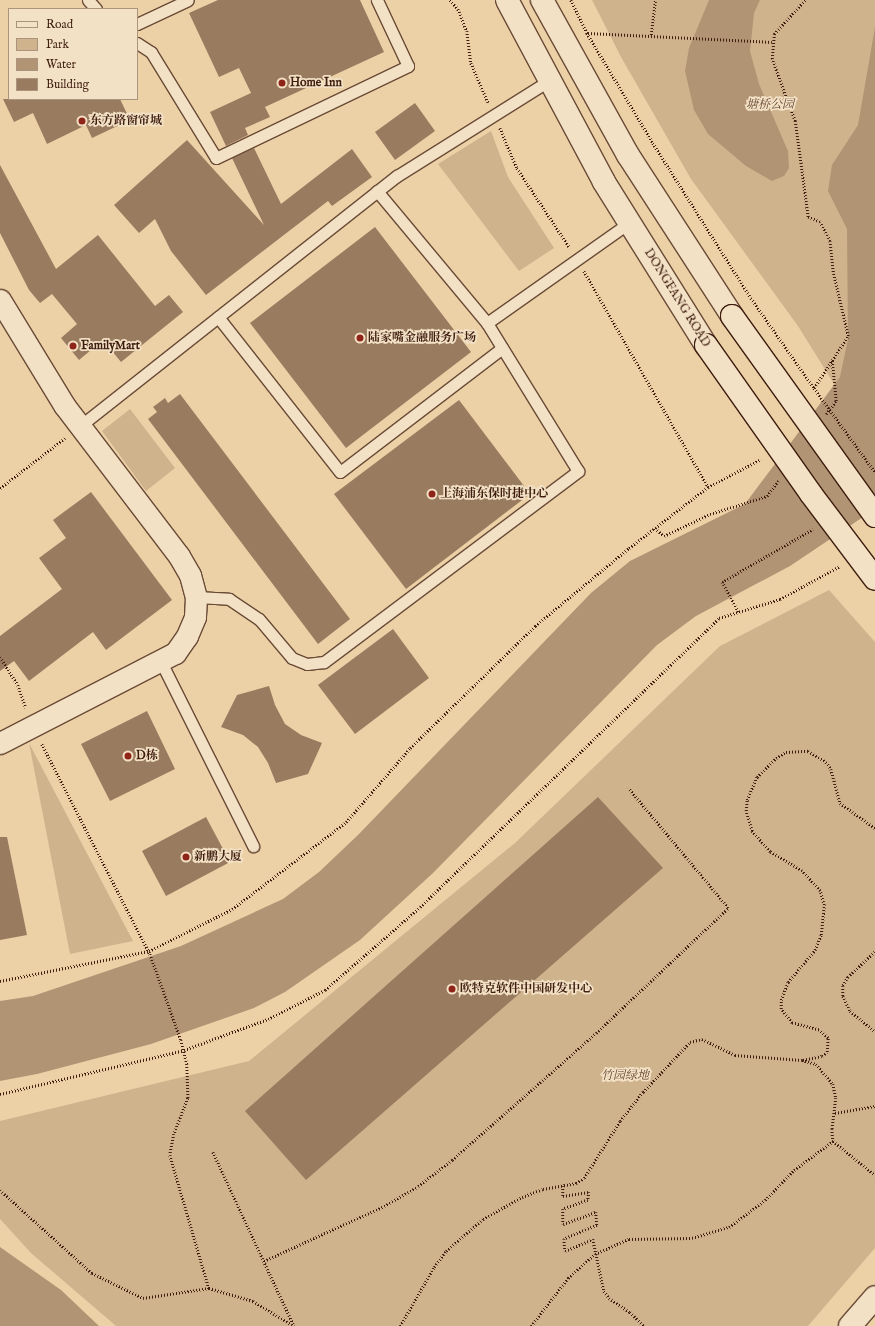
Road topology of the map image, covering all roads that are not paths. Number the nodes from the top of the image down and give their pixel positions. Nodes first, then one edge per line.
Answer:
1 (88, 0) edge
2 (188, 0) edge
3 (377, 0) edge
4 (507, 0) edge
5 (542, 0) edge
6 (95, 8) edge
7 (138, 24) edge
8 (138, 44) edge
9 (550, 80) junction
10 (377, 191) junction
11 (630, 222) junction
12 (0, 300) edge
13 (218, 317) junction
14 (487, 324) junction
15 (502, 348) junction
16 (80, 426) junction
17 (875, 516) edge
18 (875, 579) edge
19 (196, 597) junction
20 (161, 662) junction
21 (0, 743) edge
22 (253, 846) dead end
23 (873, 1304) edge
24 (850, 1326) edge

1 - 6 lane
2 - 7 lane
3 - 8 lane
4 - 9 main road, DONGFANG ROAD
5 - 17 main road, bridge
9 - 10 lane
9 - 11 main road, DONGFANG ROAD
10 - 13 lane
10 - 14 lane
11 - 14 lane
11 - 18 main road, DONGFANG ROAD, bridge
12 - 16 street
13 - 15 lane
13 - 16 lane
14 - 15 lane
15 - 19 lane
16 - 19 street
19 - 20 street
20 - 21 street
20 - 22 lane
23 - 24 main road

